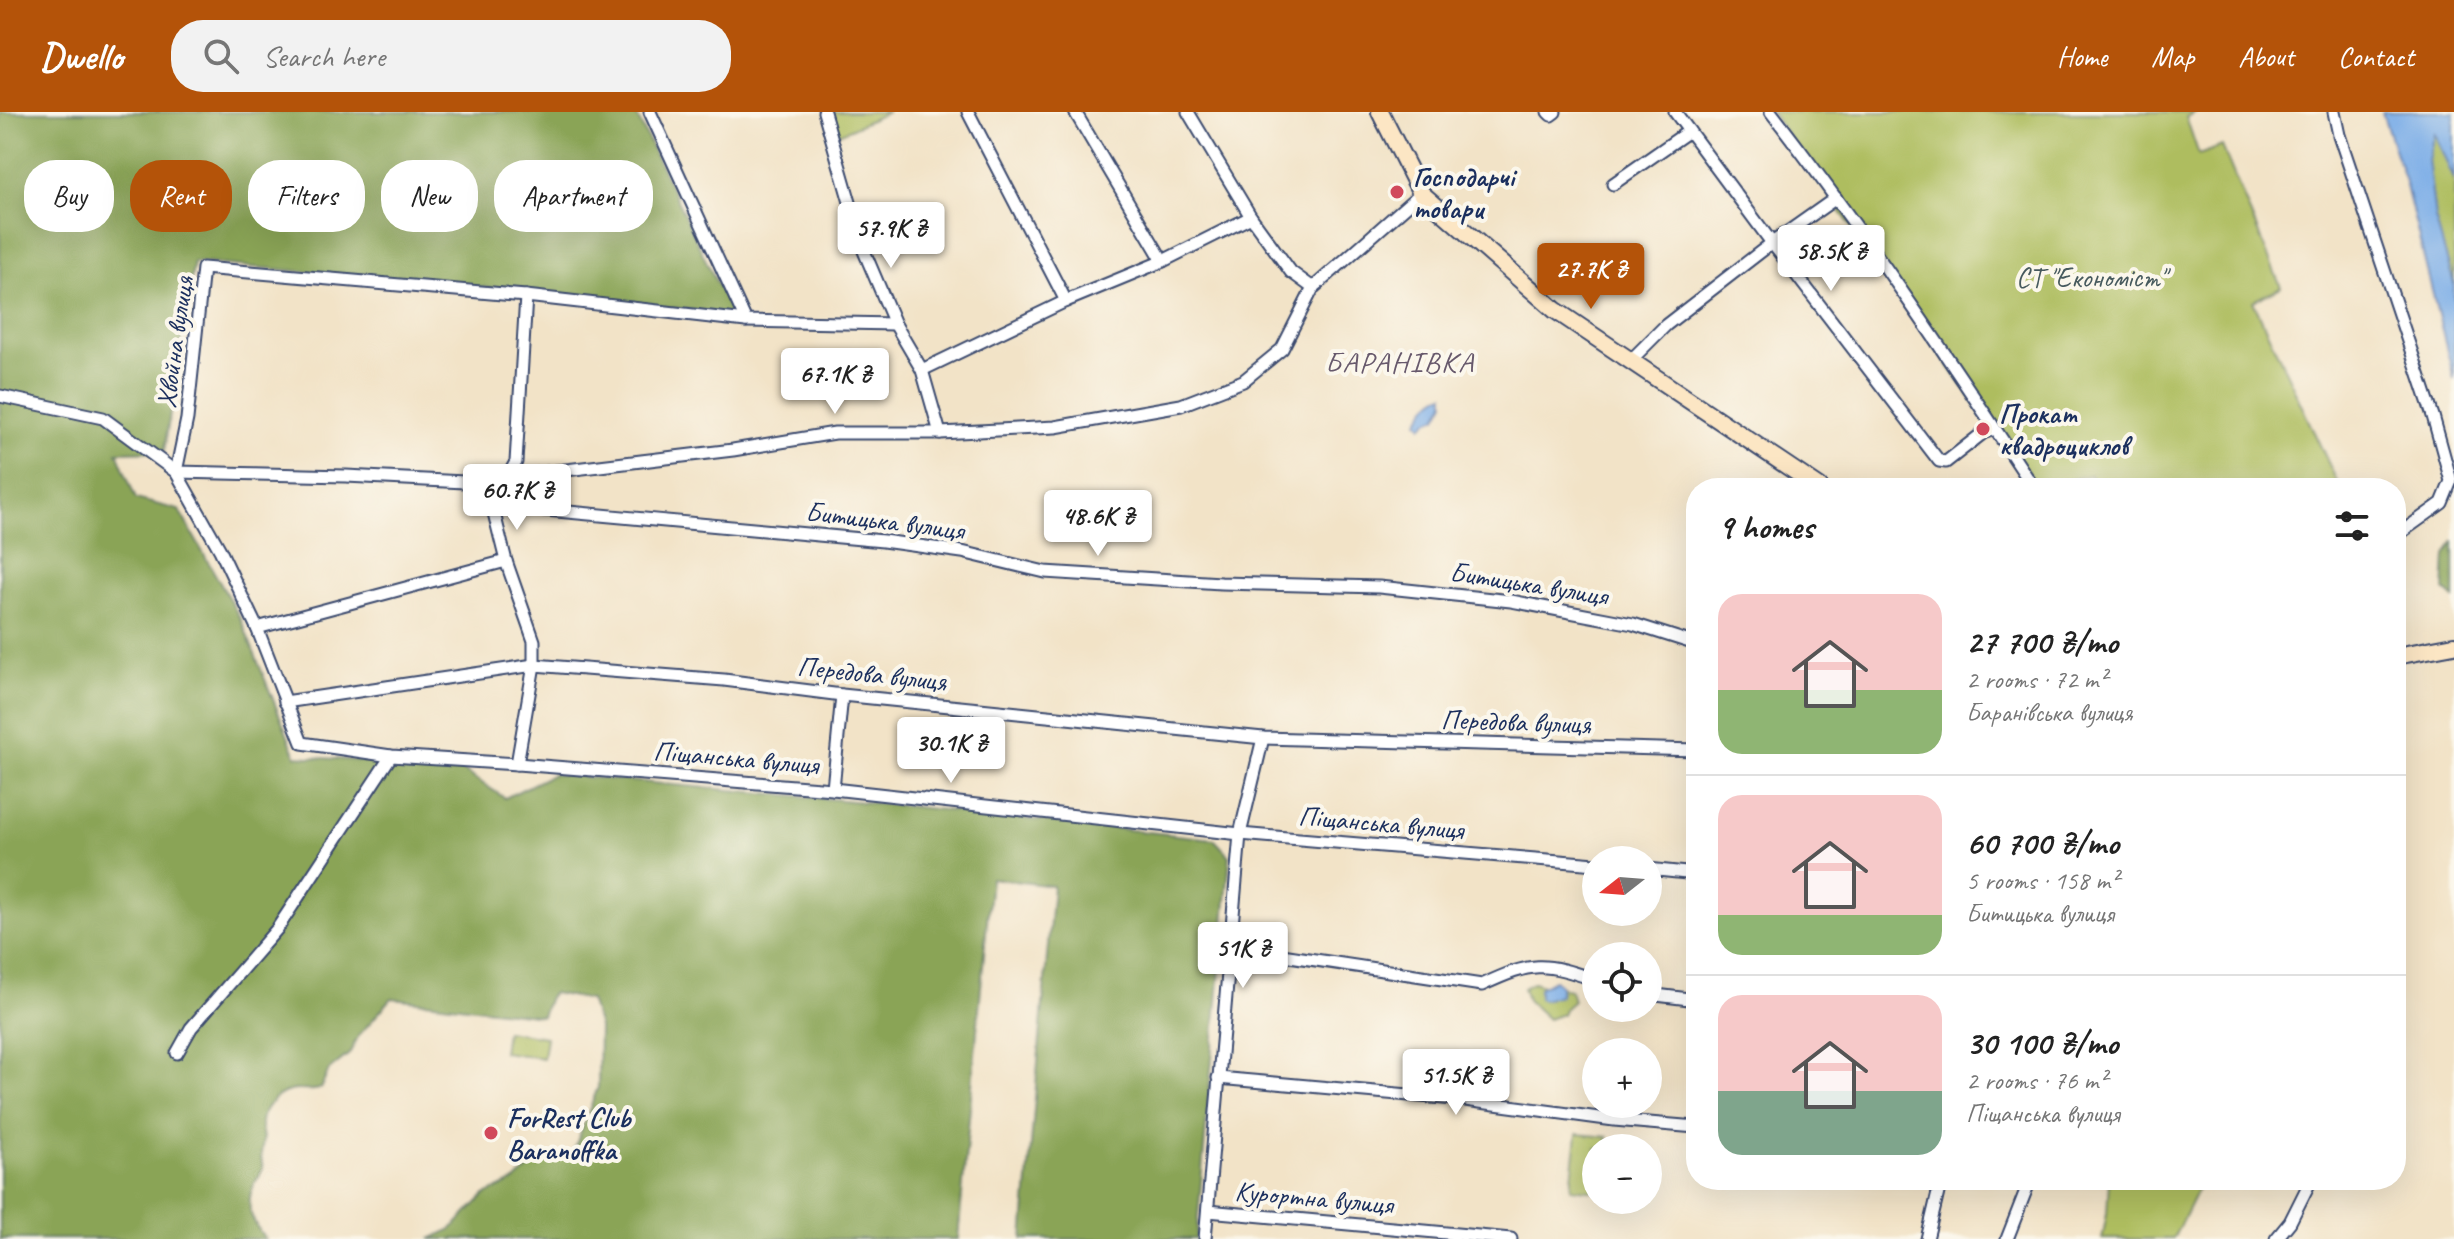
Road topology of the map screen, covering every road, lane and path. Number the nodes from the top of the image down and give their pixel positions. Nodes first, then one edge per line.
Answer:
1 (650, 112) edge
2 (824, 112) edge
3 (968, 112) edge
4 (1075, 112) edge
5 (1188, 112) edge
6 (1380, 112) edge
7 (1548, 112) edge
8 (1555, 112) edge
9 (1675, 112) edge
10 (1771, 112) edge
11 (2334, 112) edge
12 (1689, 131) junction
13 (1613, 184) dead end
14 (1421, 193) junction
15 (1836, 198) junction
16 (1251, 217) junction
17 (1772, 243) junction
18 (1163, 261) junction
19 (1313, 288) junction
20 (526, 296) junction
21 (1066, 301) junction
22 (746, 321) junction
23 (895, 324) junction
24 (1630, 361) junction
25 (922, 370) junction
26 (0, 396) edge
27 (1995, 429) junction
28 (940, 433) junction
29 (176, 472) junction
30 (1805, 478) edge
31 (2027, 478) edge
32 (504, 484) junction
33 (492, 505) junction
34 (2406, 529) edge
35 (506, 561) junction
36 (257, 628) junction
37 (1686, 641) edge
38 (2454, 645) edge
39 (2406, 654) edge
40 (534, 665) junction
41 (842, 695) junction
42 (285, 702) junction
43 (1263, 738) junction
44 (1686, 750) edge
45 (391, 756) junction
46 (517, 764) junction
47 (833, 789) junction
48 (1240, 834) junction
49 (1582, 863) edge
50 (1662, 870) edge
51 (1686, 873) edge
52 (1229, 947) junction
53 (1582, 976) edge
54 (1662, 996) edge
55 (1686, 999) edge
56 (177, 1053) dead end
57 (1218, 1078) junction
58 (1686, 1126) edge
59 (1939, 1190) edge
60 (2026, 1190) edge
61 (2306, 1190) edge
62 (1208, 1211) junction
63 (1205, 1239) edge
64 (1511, 1239) edge
65 (1927, 1239) edge
66 (2007, 1239) edge
67 (2276, 1239) edge

1 - 22 street
2 - 23 street
3 - 21 street
4 - 18 street
5 - 16 street
6 - 14 main road
7 - 8 street
9 - 12 street
10 - 15 street
11 - 34 street
12 - 13 street
12 - 17 street
14 - 19 street
14 - 24 main road
15 - 17 street
15 - 27 street
16 - 18 street
16 - 19 street
17 - 24 street
17 - 27 street
18 - 21 street
19 - 28 street
20 - 22 street, Хвойна вулиця
20 - 29 street, Хвойна вулиця
20 - 32 street
21 - 25 street
22 - 23 street, Хвойна вулиця
23 - 25 street
24 - 30 main road
25 - 28 street
26 - 29 street
27 - 31 street
28 - 32 street
29 - 32 street
29 - 36 street
32 - 33 street
33 - 35 street
33 - 37 street, Битицька вулиця
35 - 36 street
35 - 40 street
36 - 42 street
38 - 39 main road
40 - 41 street, Передова вулиця
40 - 42 street, Передова вулиця
40 - 46 street
41 - 43 street, Передова вулиця
41 - 47 street
42 - 45 street, Піщанська вулиця
43 - 44 street, Передова вулиця
43 - 48 street
45 - 46 street, Піщанська вулиця
45 - 56 street
46 - 47 street, Піщанська вулиця
47 - 48 street, Піщанська вулиця
48 - 49 street, Піщанська вулиця
48 - 52 street
50 - 51 street
52 - 53 street
52 - 57 street
54 - 55 street
57 - 58 street
57 - 62 street
59 - 65 street
60 - 66 street
61 - 67 street
62 - 63 street
62 - 64 street, Курортна вулиця

